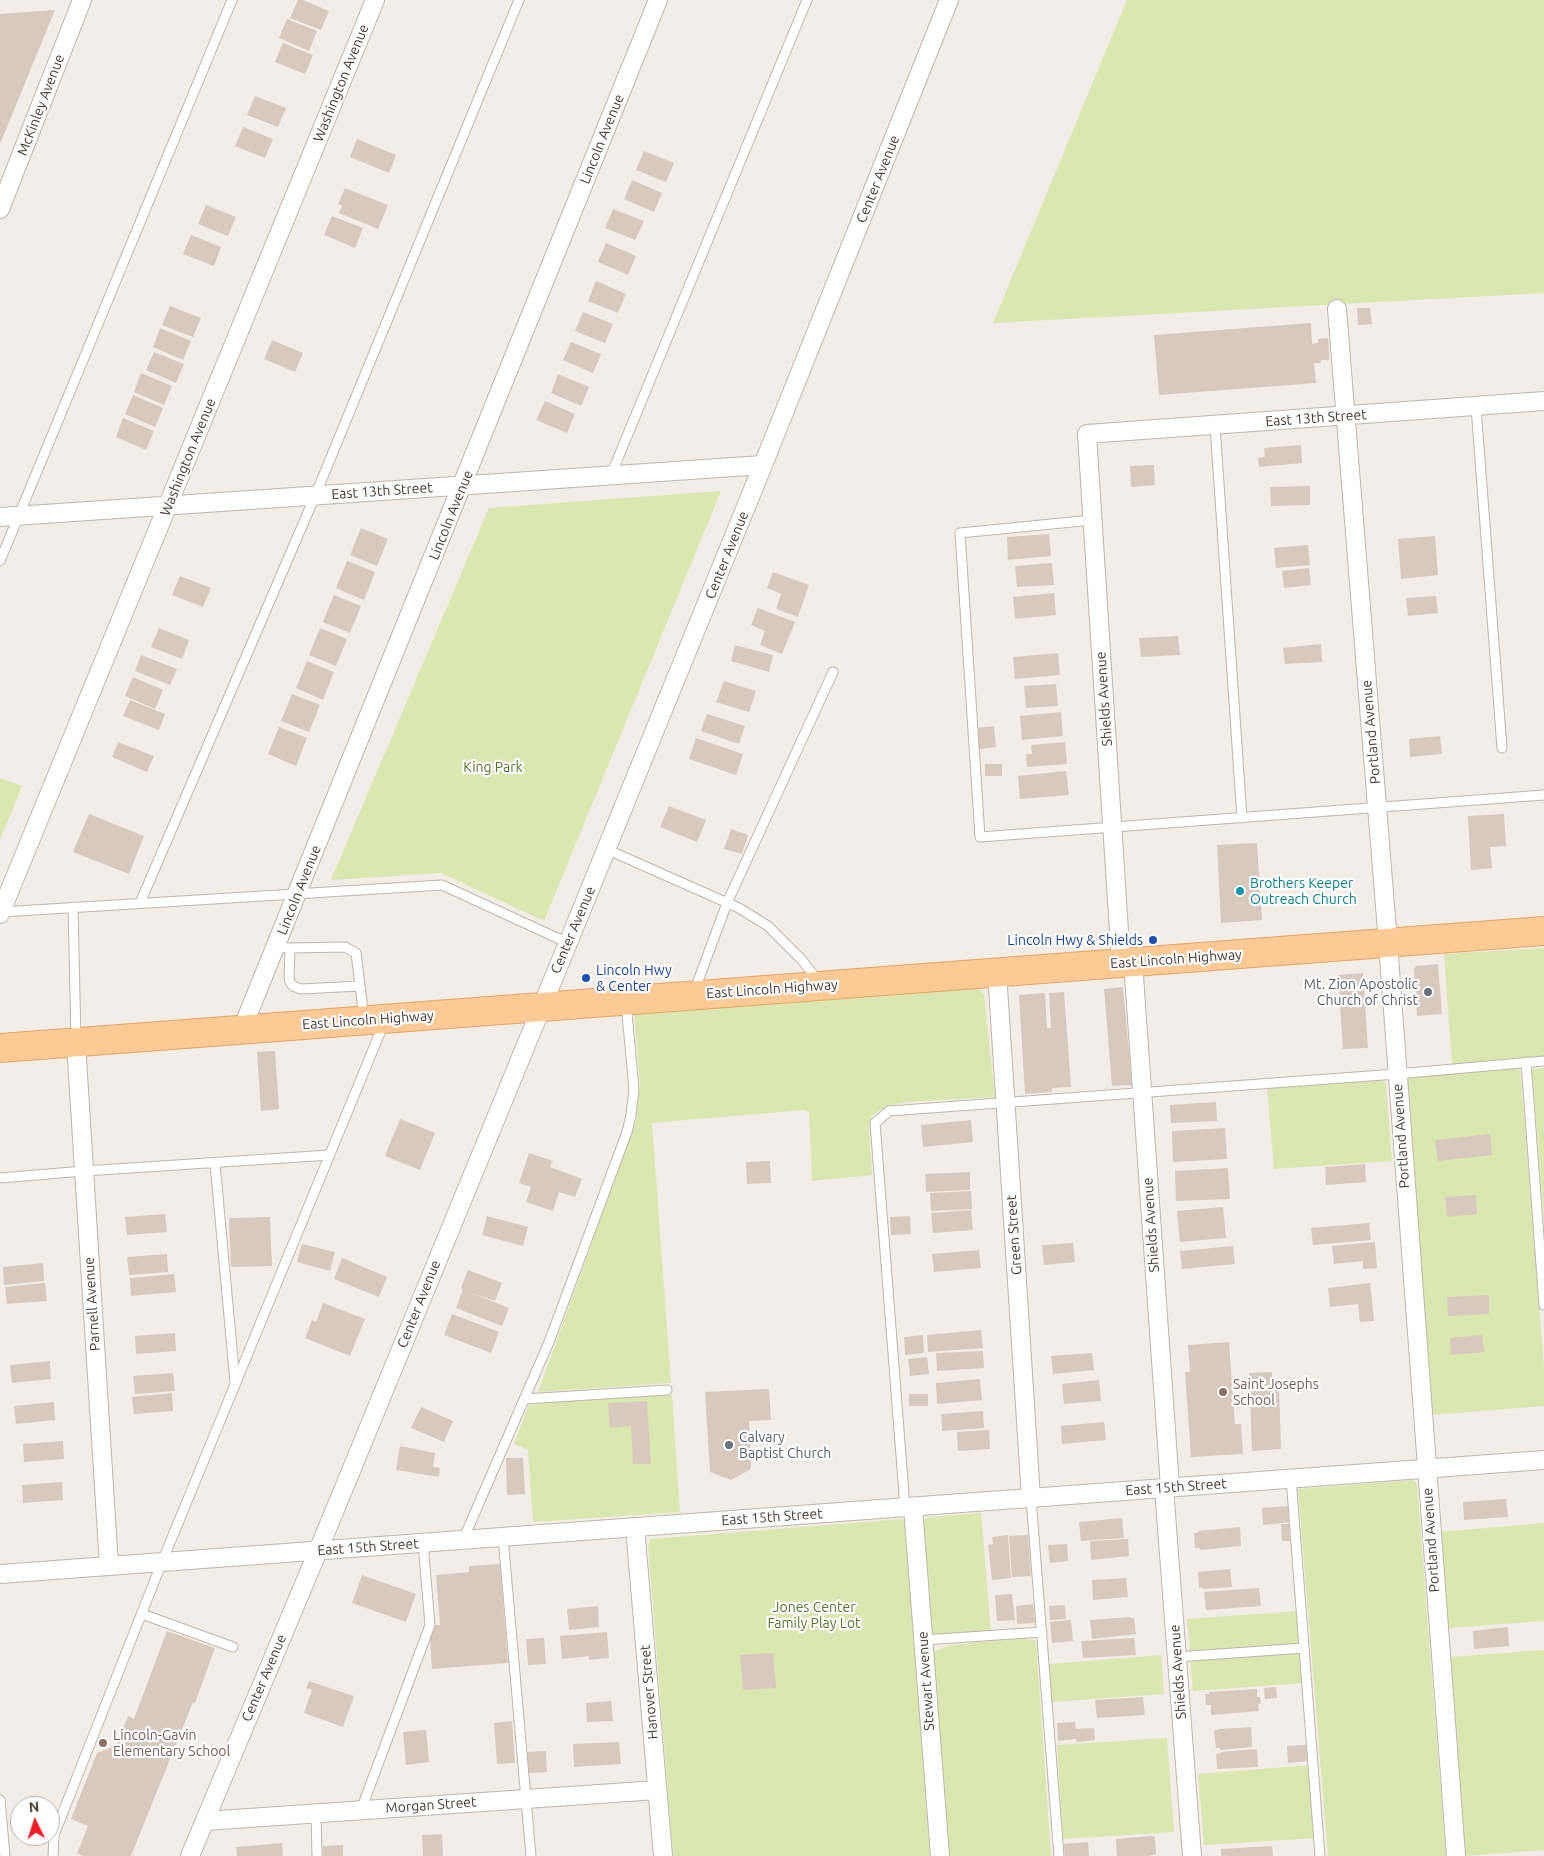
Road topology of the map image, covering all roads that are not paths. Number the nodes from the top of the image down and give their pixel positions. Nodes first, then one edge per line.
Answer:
1 (82, 0) edge
2 (232, 0) edge
3 (375, 0) edge
4 (519, 0) edge
5 (658, 0) edge
6 (806, 0) edge
7 (949, 0) edge
8 (0, 209) edge
9 (1336, 309) dead end
10 (1544, 401) edge
11 (1476, 407) junction
12 (1345, 416) junction
13 (1215, 426) junction
14 (1087, 434) joint
15 (763, 465) junction
16 (611, 475) junction
17 (463, 485) junction
18 (315, 496) junction
19 (168, 506) junction
20 (18, 516) junction
21 (0, 517) edge
22 (1092, 520) junction
23 (0, 561) edge
24 (833, 672) dead end
25 (1502, 748) dead end
26 (1544, 796) edge
27 (1378, 808) junction
28 (1242, 818) junction
29 (1112, 828) junction
30 (606, 850) junction
31 (298, 894) junction
32 (140, 903) junction
33 (727, 903) junction
34 (73, 908) junction
35 (1, 913) edge
36 (1544, 931) edge
37 (568, 943) junction
38 (1388, 943) junction
39 (283, 948) junction
40 (1127, 963) junction
41 (997, 972) junction
42 (360, 986) junction
43 (821, 986) junction
44 (694, 995) junction
45 (626, 1000) junction
46 (541, 1006) junction
47 (375, 1019) junction
48 (242, 1029) junction
49 (76, 1042) junction
50 (0, 1048) edge
51 (1544, 1061) edge
52 (1526, 1062) junction
53 (1396, 1074) junction
54 (1142, 1093) junction
55 (1006, 1103) junction
56 (330, 1156) junction
57 (216, 1163) junction
58 (84, 1171) junction
59 (0, 1178) edge
60 (1544, 1305) edge
61 (236, 1385) junction
62 (667, 1390) dead end
63 (525, 1399) junction
64 (1544, 1460) edge
65 (1426, 1468) junction
66 (1291, 1478) junction
67 (1167, 1488) junction
68 (1031, 1498) junction
69 (909, 1507) junction
70 (635, 1527) junction
71 (503, 1537) junction
72 (463, 1540) junction
73 (423, 1543) junction
74 (318, 1551) junction
75 (162, 1562) junction
76 (108, 1566) junction
77 (0, 1574) edge
78 (142, 1614) junction
79 (1042, 1632) junction
80 (923, 1640) junction
81 (233, 1647) dead end
82 (1304, 1648) junction
83 (1177, 1657) junction
84 (657, 1790) junction
85 (526, 1799) junction
86 (0, 1800) edge
87 (361, 1810) junction
88 (316, 1813) junction
89 (205, 1821) junction
90 (5, 1856) edge
91 (53, 1856) edge
92 (190, 1856) edge
93 (318, 1856) edge
94 (531, 1856) edge
95 (663, 1856) edge
96 (940, 1856) edge
97 (1059, 1856) edge
98 (1192, 1856) edge
99 (1320, 1856) edge
100 (1456, 1856) edge

1 - 8 street, McKinley Avenue
2 - 20 lane
3 - 19 street, Washington Avenue
4 - 18 lane
5 - 17 street, Lincoln Avenue
6 - 16 lane
7 - 15 street, Center Avenue
9 - 12 street, Portland Avenue
10 - 11 street, East 13th Street
11 - 12 street, East 13th Street
11 - 25 lane
12 - 13 street, East 13th Street
12 - 27 street, Portland Avenue
13 - 14 street, East 13th Street
13 - 28 lane
14 - 22 street, Shields Avenue
15 - 16 street, East 13th Street
15 - 30 street, Center Avenue
16 - 17 street, East 13th Street
17 - 18 street, East 13th Street
17 - 31 street, Lincoln Avenue
18 - 19 street, East 13th Street
18 - 32 lane
19 - 20 street, East 13th Street
19 - 35 street, Washington Avenue
20 - 21 street, East 13th Street
20 - 23 lane
22 - 29 street, Shields Avenue
22 - 29 lane
24 - 33 lane
26 - 27 lane
27 - 28 lane
27 - 38 street, Portland Avenue
28 - 29 lane
29 - 40 street, Shields Avenue
30 - 33 lane
30 - 37 street, Center Avenue
31 - 32 lane
31 - 37 lane
31 - 39 street, Lincoln Avenue
32 - 34 lane
33 - 43 lane
33 - 44 lane
34 - 35 lane
34 - 49 lane
36 - 38 main road, East Lincoln Highway
37 - 46 street, Center Avenue
38 - 40 main road, East Lincoln Highway
38 - 53 street, Portland Avenue
39 - 42 lane
39 - 42 lane
39 - 48 street, Lincoln Avenue
40 - 41 main road, East Lincoln Highway
40 - 54 street, Shields Avenue
41 - 43 main road, East Lincoln Highway
41 - 55 street, Green Street
42 - 47 lane
43 - 44 main road, East Lincoln Highway
44 - 45 main road, East Lincoln Highway
45 - 46 main road, East Lincoln Highway
45 - 63 lane
46 - 47 main road, East Lincoln Highway
46 - 74 street, Center Avenue
47 - 48 main road, East Lincoln Highway
47 - 56 lane
48 - 49 main road, East Lincoln Highway
49 - 50 main road, East Lincoln Highway
49 - 58 street, Parnell Avenue
51 - 52 lane
52 - 53 lane
52 - 60 lane
53 - 54 lane
53 - 65 street, Portland Avenue
54 - 55 lane
54 - 67 street, Shields Avenue
55 - 68 street, Green Street
55 - 69 lane
56 - 57 lane
56 - 61 lane
57 - 58 lane
57 - 61 lane
58 - 59 lane
58 - 76 street, Parnell Avenue
61 - 75 lane
62 - 63 lane
63 - 72 lane
64 - 65 street, East 15th Street
65 - 66 street, East 15th Street
65 - 100 street, Portland Avenue
66 - 67 street, East 15th Street
66 - 82 lane
67 - 68 street, East 15th Street
67 - 83 street, Shields Avenue
68 - 69 street, East 15th Street
68 - 79 lane
69 - 70 street, East 15th Street
69 - 80 street, Stewart Avenue
70 - 71 street, East 15th Street
70 - 84 street, Hanover Street
71 - 72 street, East 15th Street
71 - 85 lane
72 - 73 street, East 15th Street
73 - 74 street, East 15th Street
73 - 87 lane
74 - 75 street, East 15th Street
74 - 89 street, Center Avenue
75 - 76 street, East 15th Street
75 - 78 lane
76 - 77 street, East 15th Street
78 - 81 lane
78 - 91 lane
79 - 80 lane
79 - 97 lane
80 - 96 street, Stewart Avenue
82 - 83 lane
82 - 99 lane
83 - 98 street, Shields Avenue
84 - 85 street, Morgan Street
84 - 95 street, Hanover Street
85 - 87 street, Morgan Street
85 - 94 lane
86 - 90 lane
87 - 88 street, Morgan Street
88 - 89 street, Morgan Street
88 - 93 lane
89 - 92 street, Center Avenue

